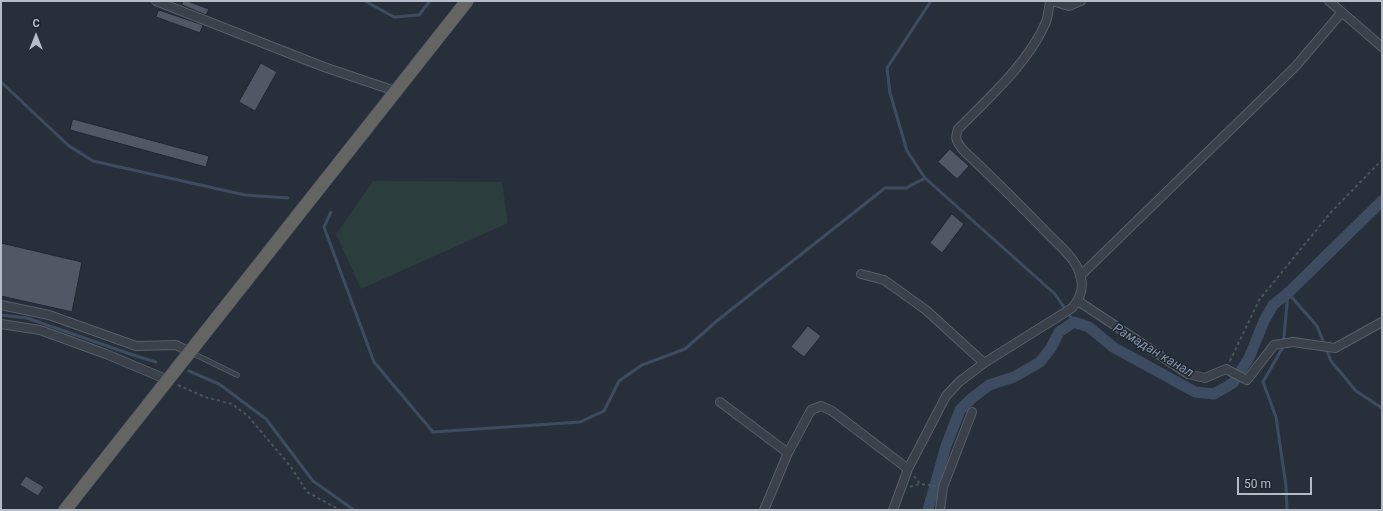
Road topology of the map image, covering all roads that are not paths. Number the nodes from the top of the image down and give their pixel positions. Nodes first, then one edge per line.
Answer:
1 (156, 1) edge
2 (467, 1) edge
3 (1051, 1) edge
4 (1081, 1) edge
5 (1329, 1) edge
6 (1342, 12) junction
7 (1382, 47) edge
8 (395, 91) junction
9 (861, 274) dead end
10 (1080, 276) junction
11 (1078, 301) junction
12 (1, 305) edge
13 (1382, 322) edge
14 (1, 324) edge
15 (190, 352) junction
16 (984, 363) junction
17 (237, 375) dead end
18 (168, 380) junction
19 (720, 402) dead end
20 (972, 412) dead end
21 (788, 453) junction
22 (908, 469) junction
23 (65, 510) edge
24 (764, 510) edge
25 (893, 510) edge
26 (940, 510) edge

1 - 8 street
2 - 8 highway
3 - 4 street
3 - 10 street
5 - 6 street
6 - 7 street
6 - 10 street
8 - 15 highway
9 - 16 street
10 - 11 street
11 - 13 street
11 - 16 street
12 - 15 street
14 - 18 street
15 - 17 lane
15 - 18 highway
16 - 22 street
18 - 23 highway
19 - 21 street
20 - 26 street
21 - 22 street
21 - 24 street
22 - 25 street

